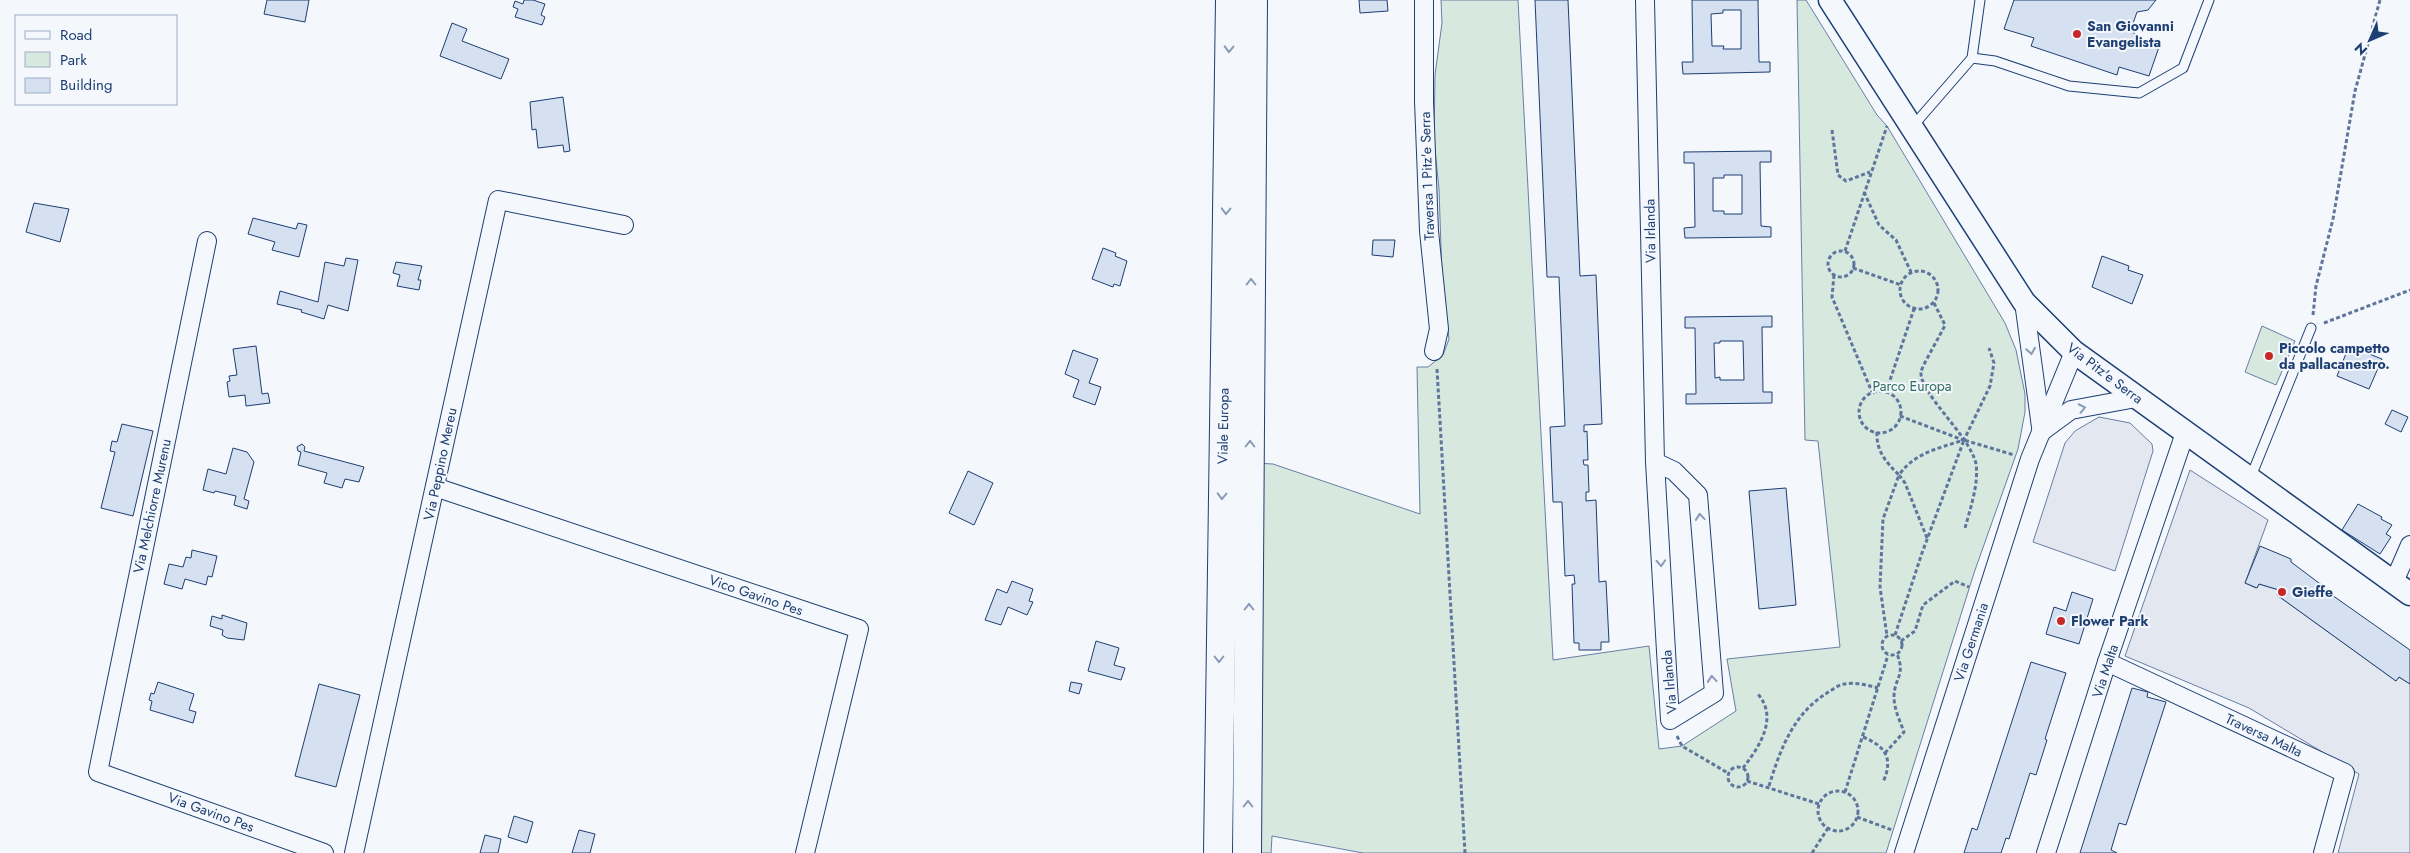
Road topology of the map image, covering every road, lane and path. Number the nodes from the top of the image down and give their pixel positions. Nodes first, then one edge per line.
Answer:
1 (1230, 0) edge
2 (1253, 0) edge
3 (1424, 0) edge
4 (1645, 0) edge
5 (1830, 0) edge
6 (1980, 0) edge
7 (2209, 0) edge
8 (2380, 0) edge
9 (1972, 58) junction
10 (1910, 126) junction
11 (1832, 130) dead end
12 (1870, 172) junction
13 (1863, 192) junction
14 (624, 225) dead end
15 (206, 241) dead end
16 (1845, 251) junction
17 (1853, 268) junction
18 (1911, 272) junction
19 (1834, 275) junction
20 (1901, 285) junction
21 (2410, 290) edge
22 (2024, 302) junction
23 (1934, 303) junction
24 (1914, 309) junction
25 (2311, 328) junction
26 (1989, 348) dead end
27 (1434, 351) joint
28 (2074, 352) junction
29 (1872, 392) junction
30 (1886, 392) junction
31 (2136, 398) junction
32 (1900, 416) junction
33 (1877, 432) junction
34 (2041, 432) junction
35 (2185, 433) junction
36 (1964, 440) junction
37 (2030, 459) junction
38 (1655, 462) junction
39 (1899, 476) junction
40 (2250, 480) junction
41 (434, 487) junction
42 (1965, 528) dead end
43 (1928, 539) junction
44 (2410, 545) edge
45 (1970, 587) dead end
46 (2402, 588) edge
47 (1895, 635) junction
48 (1887, 636) junction
49 (1901, 641) junction
50 (1897, 654) junction
51 (1888, 655) junction
52 (2108, 662) junction
53 (1878, 688) junction
54 (1757, 693) dead end
55 (1670, 720) junction
56 (1863, 737) junction
57 (1885, 753) junction
58 (1743, 768) junction
59 (98, 772) joint
60 (1728, 773) junction
61 (1747, 781) junction
62 (1883, 782) dead end
63 (1768, 786) junction
64 (1845, 792) junction
65 (1819, 804) junction
66 (1857, 817) junction
67 (1828, 828) junction
68 (1906, 845) edge
69 (324, 853) edge
70 (354, 853) edge
71 (805, 853) edge
72 (1218, 853) edge
73 (1247, 853) edge
74 (1465, 853) edge
75 (1812, 853) edge
76 (2046, 853) edge
77 (2323, 853) edge

1 -> 72 main road, Viale Europa
73 -> 2 main road, Viale Europa
3 - 27 street, Traversa 1 Pitz'e Serra
4 - 38 street, Via Irlanda
5 - 10 street, Via Pitz'e Serra
6 - 9 lane
7 - 9 lane
8 - 25 path
9 - 10 lane
10 - 12 path
10 - 22 street, Via Pitz'e Serra
11 - 12 path
12 - 13 path
13 - 16 path
13 - 18 path
14 - 41 street, Via Peppino Mereu
15 - 59 street, Via Melchiorre Murenu
16 - 17 path
16 - 19 path
17 - 19 path
17 - 20 path
18 - 20 path
18 - 23 path
19 - 29 path
20 - 24 path
21 - 25 path
22 - 28 street, Via Pitz'e Serra
22 -> 34 street, Via Germania
23 - 24 path
23 - 36 path
24 - 30 path
25 - 40 lane
26 - 36 path
27 - 74 path
28 - 31 street, Via Pitz'e Serra
28 - 34 street, Via Germania
29 - 30 path
29 - 33 path
30 - 32 path
34 -> 31 street
31 - 35 street, Via Pitz'e Serra
32 - 33 path
32 - 36 path
33 - 39 path
34 - 37 street, Via Germania
35 - 40 street, Via Pitz'e Serra
35 - 52 street, Via Malta
36 - 37 path
36 - 39 path
36 - 42 path
36 - 43 path
37 - 68 street, Via Germania
38 -> 55 street, Via Irlanda
55 -> 38 street, Via Irlanda
39 - 43 path
39 - 48 path
40 - 46 street, Via Pitz'e Serra
41 - 70 street, Via Peppino Mereu
41 - 71 street, Vico Gavino Pes
43 - 47 path
44 - 46 street
45 - 49 path
47 - 48 path
47 - 49 path
48 - 51 path
49 - 50 path
50 - 51 path
50 - 57 path
51 - 53 path
52 - 76 street, Via Malta
52 - 77 street, Traversa Malta
53 - 56 path
53 - 63 path
54 - 58 path
55 - 60 path
56 - 57 path
56 - 64 path
57 - 62 path
58 - 60 path
58 - 61 path
59 - 69 street, Via Gavino Pes
60 - 61 path
61 - 63 path
63 - 65 path
64 - 65 path
64 - 66 path
65 - 67 path
66 - 67 path
66 - 68 path
67 - 75 path

